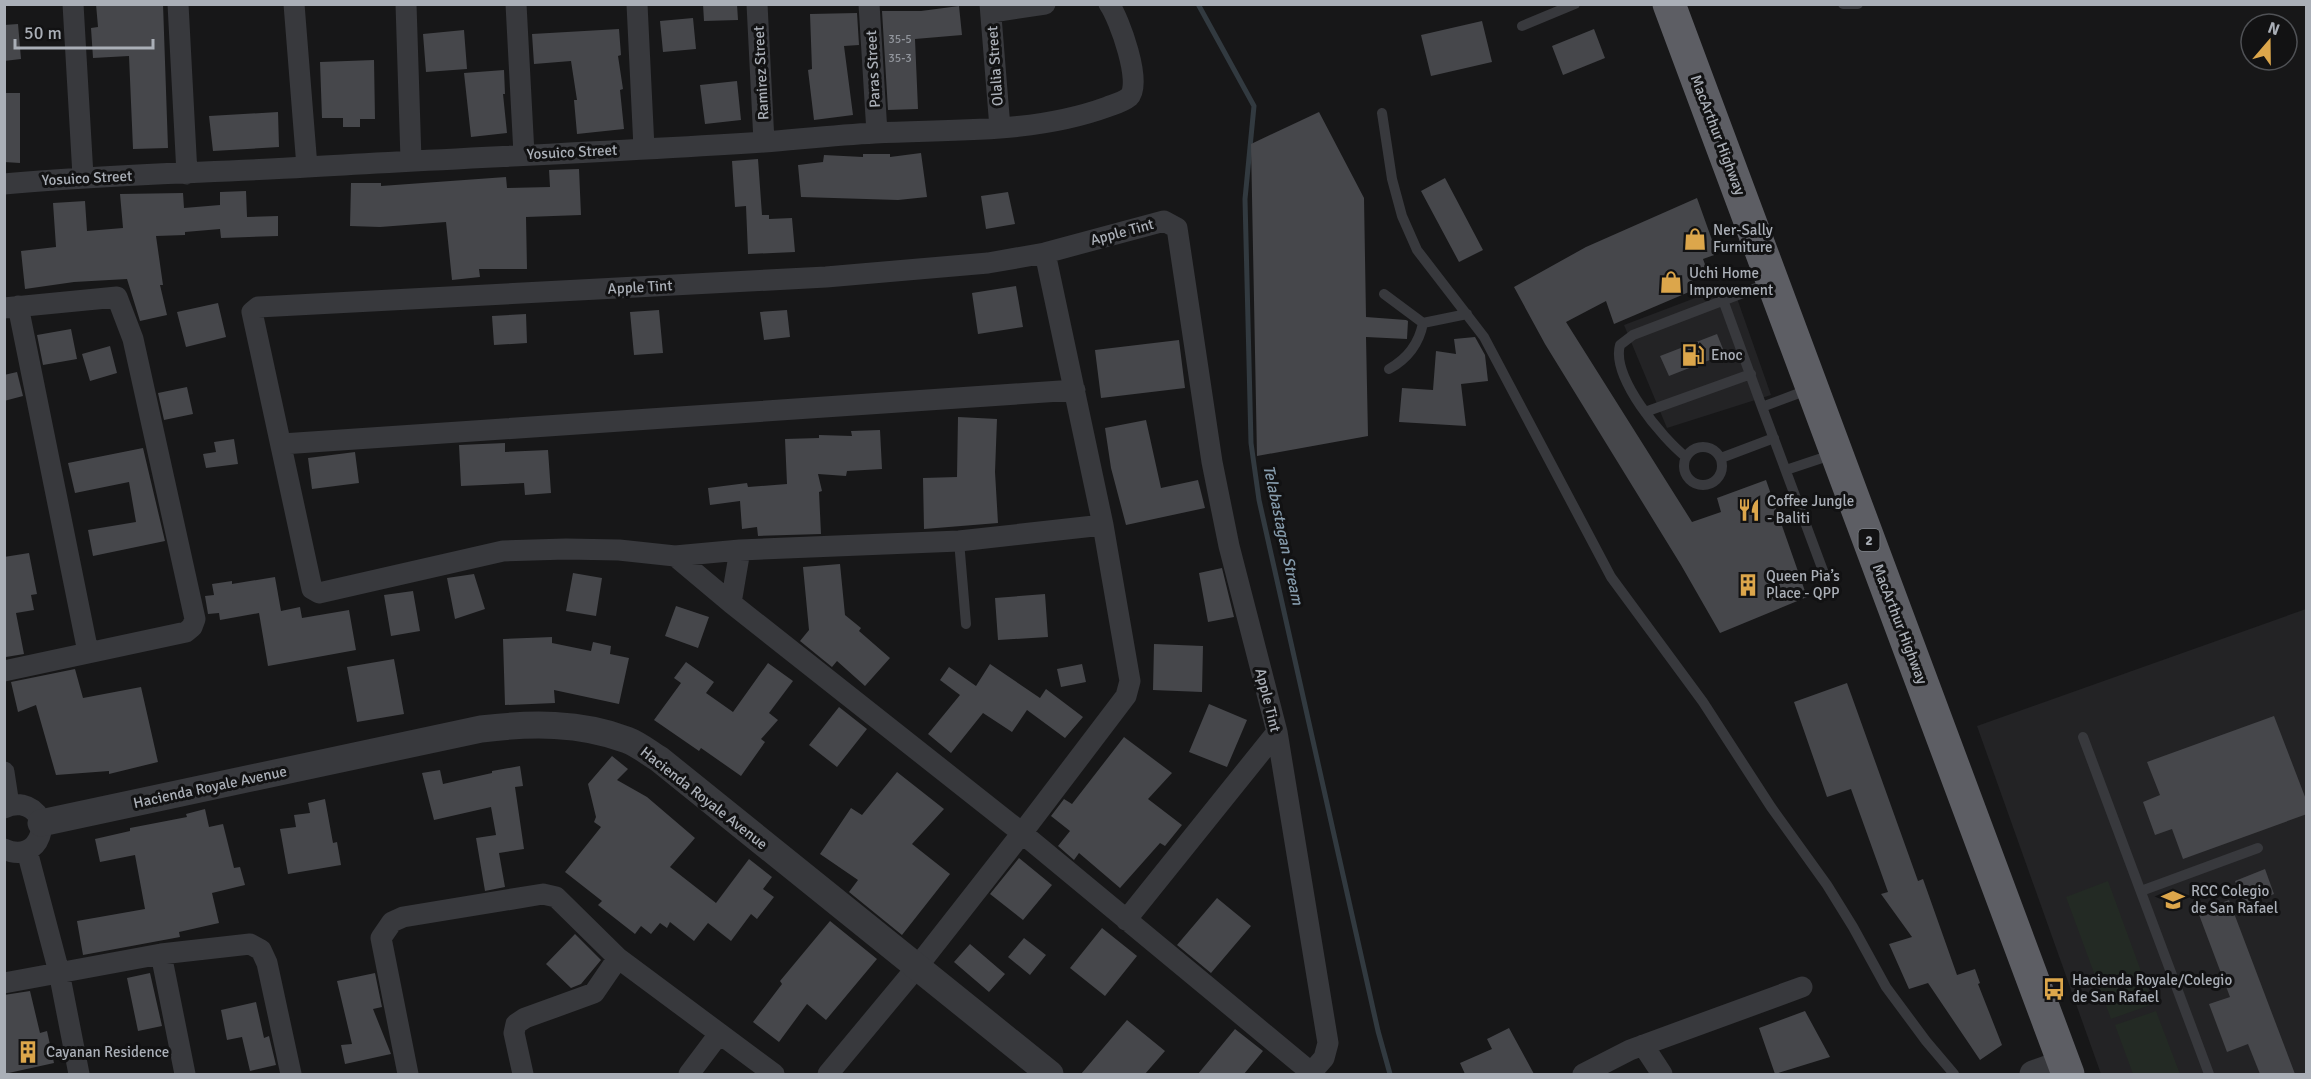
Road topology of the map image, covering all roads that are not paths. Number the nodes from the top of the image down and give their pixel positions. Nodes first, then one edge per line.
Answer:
1 (73, 4) edge
2 (178, 4) edge
3 (294, 4) edge
4 (405, 4) edge
5 (516, 4) edge
6 (637, 4) edge
7 (757, 4) edge
8 (869, 4) edge
9 (1046, 4) edge
10 (1108, 4) edge
11 (1575, 4) edge
12 (1669, 4) edge
13 (1844, 4) edge
14 (1858, 4) edge
15 (991, 8) edge
16 (1522, 26) dead end
17 (1382, 114) dead end
18 (1000, 128) junction
19 (877, 133) junction
20 (764, 142) junction
21 (644, 148) junction
22 (524, 154) junction
23 (411, 160) junction
24 (307, 167) junction
25 (188, 174) junction
26 (83, 176) junction
27 (4, 184) edge
28 (1045, 253) junction
29 (1773, 282) junction
30 (1384, 294) dead end
31 (1723, 300) junction
32 (11, 307) edge
33 (1467, 314) junction
34 (1423, 323) junction
35 (1389, 369) dead end
36 (1751, 374) junction
37 (1811, 388) junction
38 (1075, 390) junction
39 (1762, 407) junction
40 (1644, 412) junction
41 (1774, 438) junction
42 (282, 444) junction
43 (1836, 453) junction
44 (1686, 457) junction
45 (1721, 458) junction
46 (1786, 470) junction
47 (1103, 525) junction
48 (959, 541) junction
49 (740, 550) junction
50 (675, 556) junction
51 (1825, 576) dead end
52 (731, 603) junction
53 (966, 624) dead end
54 (88, 652) junction
55 (4, 671) edge
56 (1277, 732) junction
57 (2083, 737) dead end
58 (4, 772) edge
59 (7, 807) edge
60 (41, 823) junction
61 (1022, 833) junction
62 (2258, 848) dead end
63 (4, 849) edge
64 (27, 851) junction
65 (2141, 891) junction
66 (1126, 920) junction
67 (161, 954) junction
68 (618, 958) junction
69 (917, 967) junction
70 (59, 972) junction
71 (4, 983) edge
72 (1802, 987) dead end
73 (719, 1034) junction
74 (1643, 1045) junction
75 (2066, 1069) edge
76 (80, 1074) edge
77 (185, 1074) edge
78 (291, 1074) edge
79 (408, 1074) edge
80 (523, 1074) edge
81 (689, 1074) edge
82 (774, 1074) edge
83 (828, 1074) edge
84 (1050, 1074) edge
85 (1312, 1074) edge
86 (1583, 1074) edge
87 (1662, 1074) edge
88 (1954, 1074) edge
89 (2033, 1074) edge
90 (2209, 1074) edge

1 - 26 street
2 - 25 street
3 - 24 street
4 - 23 street
5 - 22 street
6 - 21 street
7 - 20 street, Ramirez Street
8 - 19 street, Paras Street
9 - 15 street
10 - 18 street, Yosuico Street
11 - 16 lane
12 - 29 highway, MacArthur Highway / 2
13 - 14 lane
15 - 18 street, Olalia Street
17 - 33 lane
18 - 19 street, Yosuico Street
19 - 20 street, Yosuico Street
20 - 21 street, Yosuico Street
21 - 22 street, Yosuico Street
22 - 23 street, Yosuico Street
23 - 24 street, Yosuico Street
24 - 25 street, Yosuico Street
25 - 26 street, Yosuico Street
26 - 27 street, Yosuico Street
28 - 38 street
28 - 42 street, Apple Tint
28 - 56 street, Apple Tint
29 - 31 lane
29 - 37 highway, MacArthur Highway / 2
30 - 34 lane
31 - 36 lane
31 - 40 lane
32 - 54 street
32 - 54 street
33 - 34 lane
33 - 88 lane
34 - 35 lane
36 - 39 lane
36 - 40 lane
37 - 39 lane
37 - 43 highway, MacArthur Highway / 2
38 - 42 street
38 - 47 street
39 - 41 lane
40 - 44 lane
41 - 45 lane
41 - 46 lane
42 - 50 street
43 - 46 lane
43 - 75 highway, MacArthur Highway / 2
44 - 45 lane
44 - 45 lane
46 - 51 lane
47 - 48 street
47 - 61 street
48 - 49 street
48 - 53 lane
49 - 50 street
49 - 52 street
50 - 52 street
52 - 61 street
54 - 55 street
56 - 66 street
56 - 85 street, Apple Tint
57 - 65 lane
58 - 59 street
59 - 60 street
60 - 64 street
60 - 69 street, Hacienda Royale Avenue
61 - 66 street
61 - 69 street
62 - 65 lane
63 - 64 street
64 - 70 street
65 - 90 lane
66 - 85 street
67 - 70 street
67 - 77 street
67 - 78 street
68 - 73 street
68 - 79 street
68 - 80 street
69 - 83 street
69 - 84 street, Hacienda Royale Avenue
70 - 71 street
70 - 76 street
72 - 74 street
73 - 81 street
73 - 82 street
74 - 86 street
74 - 87 street
75 - 89 street

